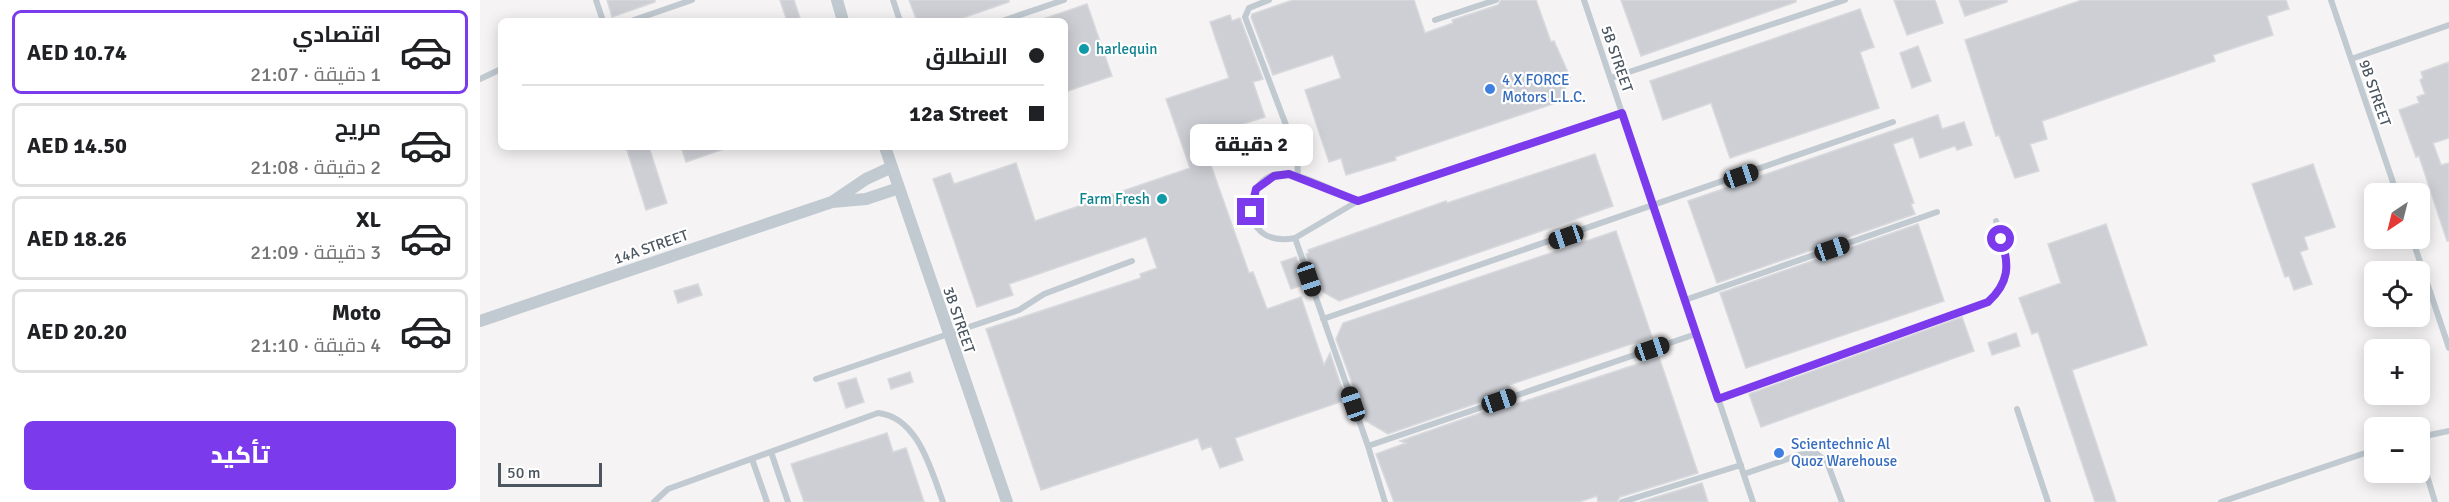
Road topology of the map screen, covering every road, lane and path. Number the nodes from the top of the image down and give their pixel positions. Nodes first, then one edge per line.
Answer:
1 (596, 0) edge
2 (692, 0) edge
3 (837, 0) edge
4 (893, 0) edge
5 (1064, 0) edge
6 (1269, 0) edge
7 (1496, 0) edge
8 (1584, 0) edge
9 (1845, 0) edge
10 (2331, 0) edge
11 (602, 18) edge
12 (641, 18) edge
13 (842, 18) edge
14 (899, 18) edge
15 (1011, 18) edge
16 (1436, 20) dead end
17 (2449, 25) edge
18 (2351, 59) junction
19 (498, 70) edge
20 (1611, 78) junction
21 (480, 79) edge
22 (1622, 113) junction
23 (1893, 122) dead end
24 (886, 150) edge
25 (892, 167) junction
26 (1298, 177) junction
27 (2393, 183) edge
28 (899, 188) junction
29 (1358, 201) junction
30 (832, 202) junction
31 (1654, 207) junction
32 (1937, 212) dead end
33 (1996, 221) dead end
34 (1295, 238) junction
35 (2416, 249) edge
36 (1132, 261) dead end
37 (1685, 300) junction
38 (1323, 319) junction
39 (480, 321) edge
40 (948, 334) junction
41 (1696, 334) junction
42 (2449, 348) edge
43 (816, 379) dead end
44 (1718, 399) junction
45 (2016, 410) dead end
46 (2449, 431) edge
47 (2430, 435) edge
48 (1368, 446) junction
49 (771, 452) junction
50 (2364, 453) edge
51 (752, 459) junction
52 (1741, 465) junction
53 (1744, 474) junction
54 (2429, 483) edge
55 (654, 502) edge
56 (767, 502) edge
57 (788, 502) edge
58 (943, 502) edge
59 (1007, 502) edge
60 (1385, 502) edge
61 (1622, 502) edge
62 (1753, 502) edge
63 (1842, 502) edge
64 (2049, 502) edge
65 (2221, 502) edge
66 (2435, 502) edge

1 - 11 lane
2 - 12 lane
3 - 13 street
4 - 14 lane
5 - 15 lane
6 - 26 lane
7 - 16 lane
8 - 20 lane, 5B STREET
9 - 20 lane
10 - 18 lane, 9B STREET
17 - 18 lane
18 - 27 lane, 9B STREET
19 - 21 lane
20 - 22 lane, 5B STREET
22 - 29 lane
22 - 31 lane, 5B STREET
23 - 31 lane
24 - 25 street, 3B STREET
25 - 28 street, 3B STREET
25 - 30 street, 14A STREET
26 - 29 lane
26 - 34 lane
28 - 30 street, 14A STREET
28 - 40 street, 3B STREET
29 - 34 lane
30 - 39 street, 14A STREET
31 - 37 lane, 5B STREET
31 - 38 lane
32 - 37 lane
33 - 44 lane
34 - 38 lane
35 - 42 lane
36 - 40 lane
37 - 41 lane, 5B STREET
38 - 48 lane
40 - 43 lane
40 - 59 street, 3B STREET
41 - 44 lane, 5B STREET
41 - 48 lane
44 - 52 lane, 5B STREET
45 - 64 lane
46 - 47 lane
48 - 60 lane
49 - 51 lane
49 - 57 lane
49 - 58 lane
50 - 65 lane
51 - 55 lane
51 - 56 lane
52 - 53 lane, 5B STREET
52 - 61 lane
53 - 62 lane, 5B STREET
53 - 63 lane
54 - 66 lane

